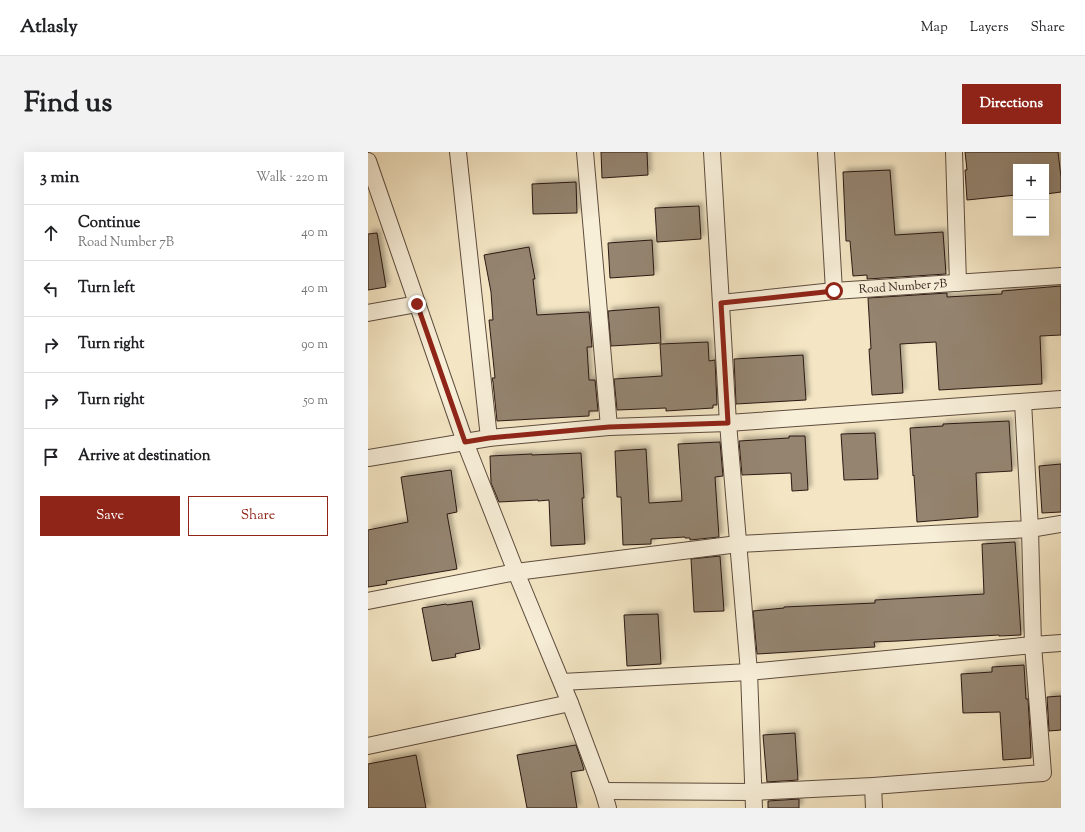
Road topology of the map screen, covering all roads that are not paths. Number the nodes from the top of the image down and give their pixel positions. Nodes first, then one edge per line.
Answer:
1 (458, 152) edge
2 (584, 152) edge
3 (712, 152) edge
4 (826, 152) edge
5 (954, 152) edge
6 (368, 161) edge
7 (1061, 276) edge
8 (958, 283) junction
9 (834, 291) junction
10 (721, 303) junction
11 (417, 304) junction
12 (368, 313) edge
13 (1061, 399) edge
14 (1023, 402) junction
15 (728, 423) junction
16 (609, 427) junction
17 (489, 438) junction
18 (465, 442) junction
19 (368, 458) edge
20 (1061, 524) edge
21 (1030, 529) junction
22 (738, 544) junction
23 (516, 572) junction
24 (368, 601) edge
25 (1061, 643) edge
26 (1033, 645) junction
27 (749, 672) junction
28 (562, 682) junction
29 (570, 703) junction
30 (368, 746) edge
31 (872, 786) junction
32 (603, 791) junction
33 (753, 792) junction
34 (608, 808) edge
35 (754, 808) edge
36 (874, 808) edge

1 - 17 street
2 - 16 street
3 - 10 street
4 - 9 street
5 - 8 street
6 - 11 street
7 - 8 street, Road Number 7B
8 - 9 street, Road Number 7B
9 - 10 street, Road Number 7B
10 - 15 street
11 - 12 street
11 - 18 street
13 - 14 street
14 - 15 street
14 - 21 street
15 - 16 street
15 - 22 street
16 - 17 street
17 - 18 street
18 - 19 street
18 - 23 street
20 - 21 street
21 - 22 street
21 - 26 street
22 - 23 street
22 - 27 street
23 - 24 street
23 - 28 street
25 - 26 street
26 - 27 street
26 - 31 street
27 - 28 street
27 - 33 street
28 - 29 street
29 - 30 street
29 - 32 street
31 - 33 street
31 - 36 street
32 - 33 street
32 - 34 street
33 - 35 street

